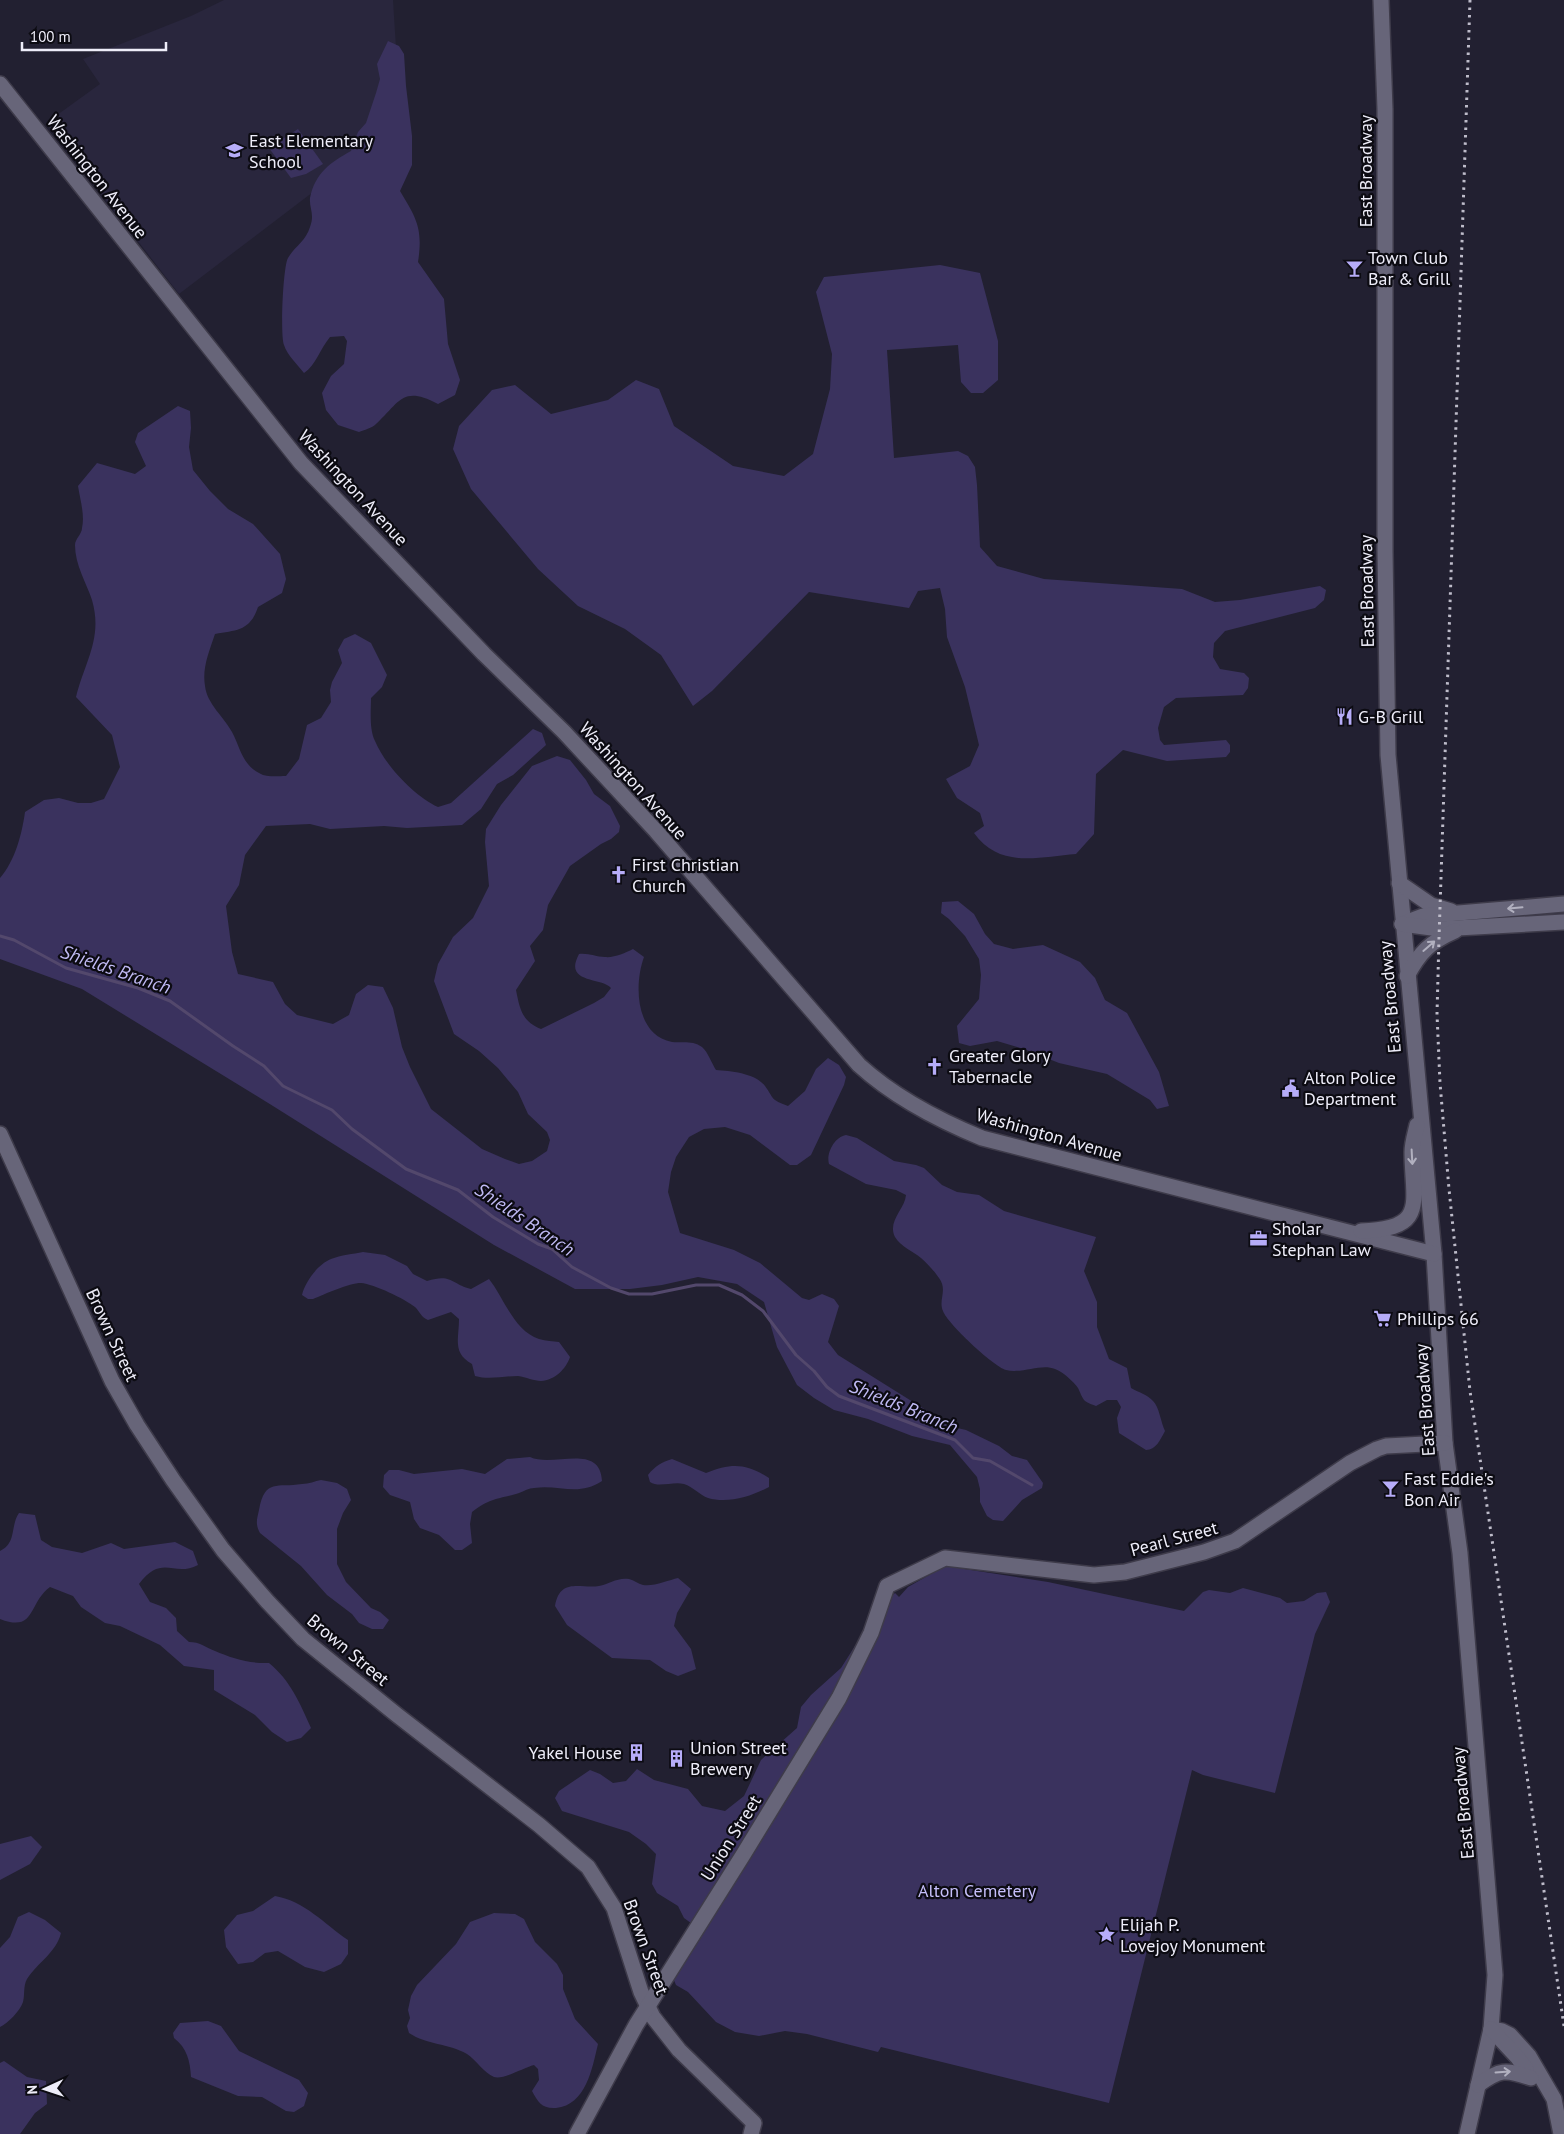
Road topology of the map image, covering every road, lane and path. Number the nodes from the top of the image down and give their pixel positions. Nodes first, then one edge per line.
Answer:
1 (1382, 0) edge
2 (0, 84) edge
3 (1399, 883) junction
4 (1564, 904) edge
5 (1461, 920) junction
6 (1564, 922) edge
7 (1402, 924) junction
8 (1407, 976) junction
9 (1420, 1109) junction
10 (0, 1134) edge
11 (1344, 1231) junction
12 (1434, 1254) junction
13 (1445, 1443) junction
14 (945, 1558) joint
15 (647, 2006) junction
16 (1491, 2029) junction
17 (1531, 2078) junction
18 (1478, 2085) junction
19 (752, 2128) edge
20 (577, 2134) edge
21 (1467, 2134) edge
22 (1552, 2134) edge
23 (1561, 2134) edge

1 - 3 main road, East Broadway
2 - 11 main road, Washington Avenue
3 - 5 main road
3 - 7 main road, East Broadway
4 -> 5 main road
5 - 6 main road
5 - 7 main road
8 -> 5 main road
7 - 8 main road, East Broadway
8 - 9 main road, East Broadway
9 -> 11 main road
9 - 12 main road, East Broadway
10 - 15 main road, Brown Street
11 - 12 main road, Washington Avenue
12 - 13 main road, East Broadway
13 - 14 main road, Pearl Street
13 - 16 main road, East Broadway
14 - 15 main road, Union Street
15 - 19 main road, Brown Street
15 - 20 main road, Union Street
16 - 17 main road
16 - 18 main road, East Broadway
16 - 23 main road
18 -> 17 main road
17 - 22 main road
18 - 21 main road, East Broadway

